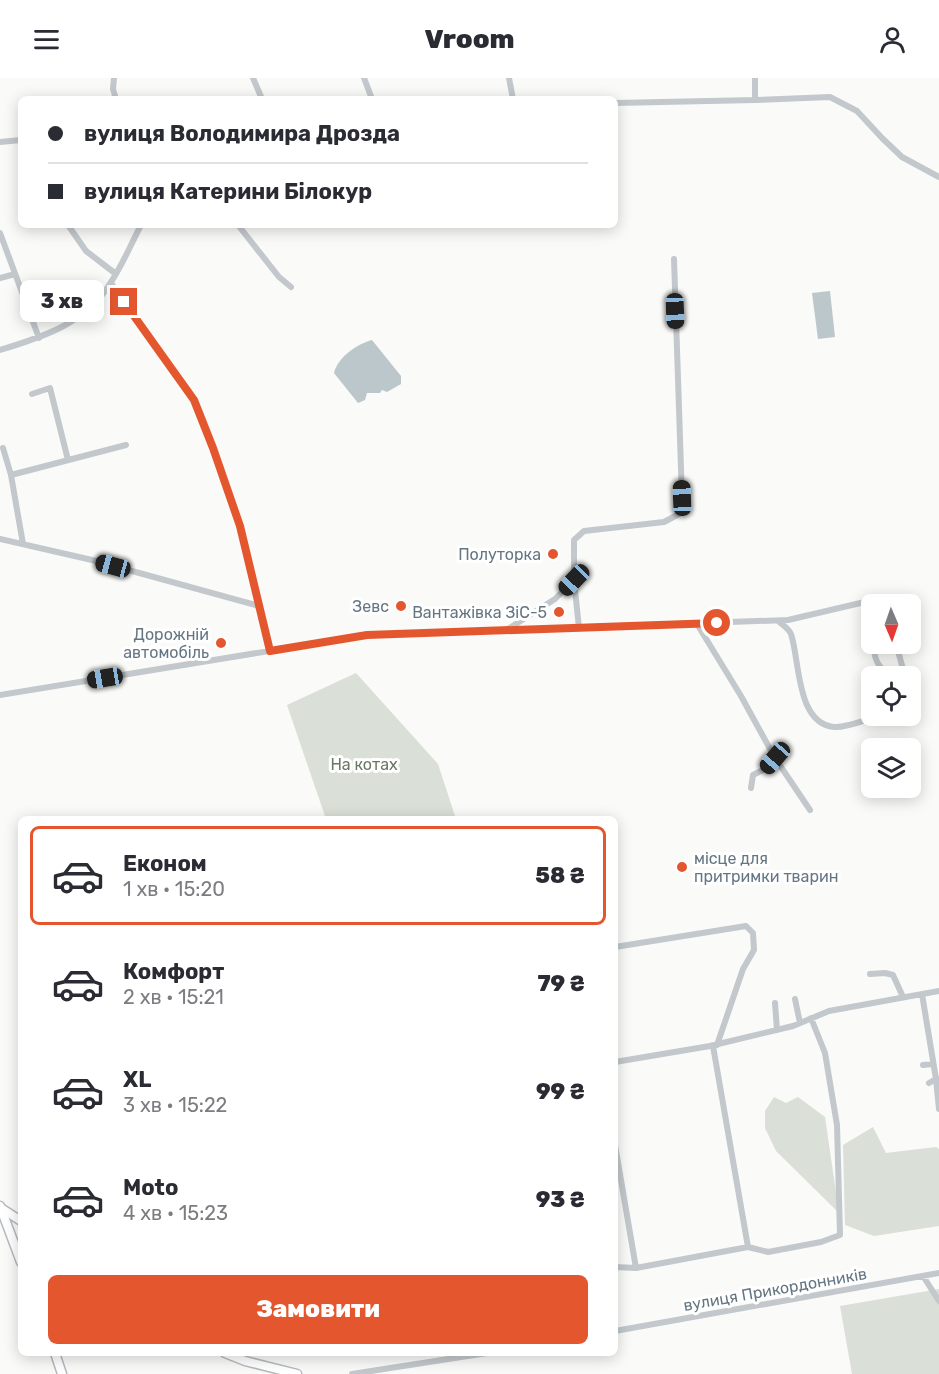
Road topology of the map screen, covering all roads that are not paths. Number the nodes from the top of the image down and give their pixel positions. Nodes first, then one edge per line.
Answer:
1 (114, 78) edge
2 (253, 78) edge
3 (364, 78) edge
4 (509, 78) edge
5 (755, 78) edge
6 (115, 96) edge
7 (261, 96) edge
8 (371, 96) edge
9 (512, 96) edge
10 (755, 100) junction
11 (618, 103) edge
12 (18, 140) edge
13 (0, 142) edge
14 (939, 177) edge
15 (70, 228) edge
16 (139, 228) edge
17 (240, 228) edge
18 (0, 233) edge
19 (674, 259) dead end
20 (15, 274) junction
21 (116, 274) junction
22 (0, 278) edge
23 (111, 284) junction
24 (291, 287) dead end
25 (39, 339) junction
26 (0, 350) edge
27 (32, 394) dead end
28 (126, 445) dead end
29 (3, 448) dead end
30 (68, 460) junction
31 (11, 475) junction
32 (0, 539) edge
33 (23, 544) junction
34 (574, 580) junction
35 (861, 603) edge
36 (259, 606) junction
37 (797, 618) junction
38 (778, 621) junction
39 (697, 624) junction
40 (579, 628) junction
41 (506, 630) junction
42 (791, 632) junction
43 (270, 651) junction
44 (0, 695) edge
45 (861, 720) edge
46 (775, 758) junction
47 (751, 788) dead end
48 (810, 810) dead end
49 (618, 947) edge
50 (870, 974) dead end
51 (939, 991) edge
52 (922, 994) junction
53 (903, 997) junction
54 (795, 999) dead end
55 (775, 1002) dead end
56 (811, 1018) junction
57 (800, 1023) junction
58 (777, 1030) junction
59 (715, 1045) junction
60 (618, 1061) edge
61 (933, 1064) junction
62 (923, 1065) dead end
63 (935, 1080) edge
64 (939, 1108) edge
65 (618, 1159) edge
66 (0, 1207) edge
67 (18, 1219) edge
68 (747, 1247) junction
69 (18, 1254) edge
70 (618, 1267) edge
71 (636, 1268) junction
72 (939, 1273) edge
73 (923, 1276) junction
74 (939, 1301) edge
75 (618, 1330) edge
76 (56, 1356) edge
77 (232, 1356) edge
78 (468, 1356) edge
79 (62, 1374) edge
80 (297, 1374) edge
81 (352, 1374) edge

1 - 6 street
2 - 7 street
3 - 8 street
4 - 9 street
5 - 10 street
10 - 11 street
10 - 14 street
12 - 13 street
15 - 21 street
16 - 21 street
17 - 24 street
18 - 20 street
19 - 34 street
20 - 22 street
20 - 25 street
21 - 23 street
23 - 25 street
23 - 36 street
25 - 26 street
27 - 30 street
28 - 30 street
29 - 31 street
30 - 31 street
31 - 33 street
32 - 33 street
33 - 36 street
34 - 40 street
34 - 41 street
35 - 37 street
36 - 43 street
37 - 38 street
37 - 42 street
38 - 39 street
38 - 42 street
39 - 40 street
39 - 46 street
40 - 41 street
41 - 43 street
42 - 45 street
43 - 44 street
46 - 47 street
46 - 48 street
49 - 59 street
50 - 53 street
51 - 52 street
52 - 53 street
52 - 61 street
53 - 56 street
54 - 57 street
55 - 58 street
56 - 57 street
56 - 68 street
57 - 58 street
58 - 59 street
59 - 60 street
59 - 68 street
61 - 62 street
61 - 63 street
63 - 64 street
65 - 71 street
66 - 67 main road
66 - 69 main road
68 - 71 street
70 - 71 street
72 - 73 street, вулиця Прикордонників
73 - 74 street
73 - 75 street, вулиця Прикордонників
76 - 79 main road
77 - 80 main road
78 - 81 street

